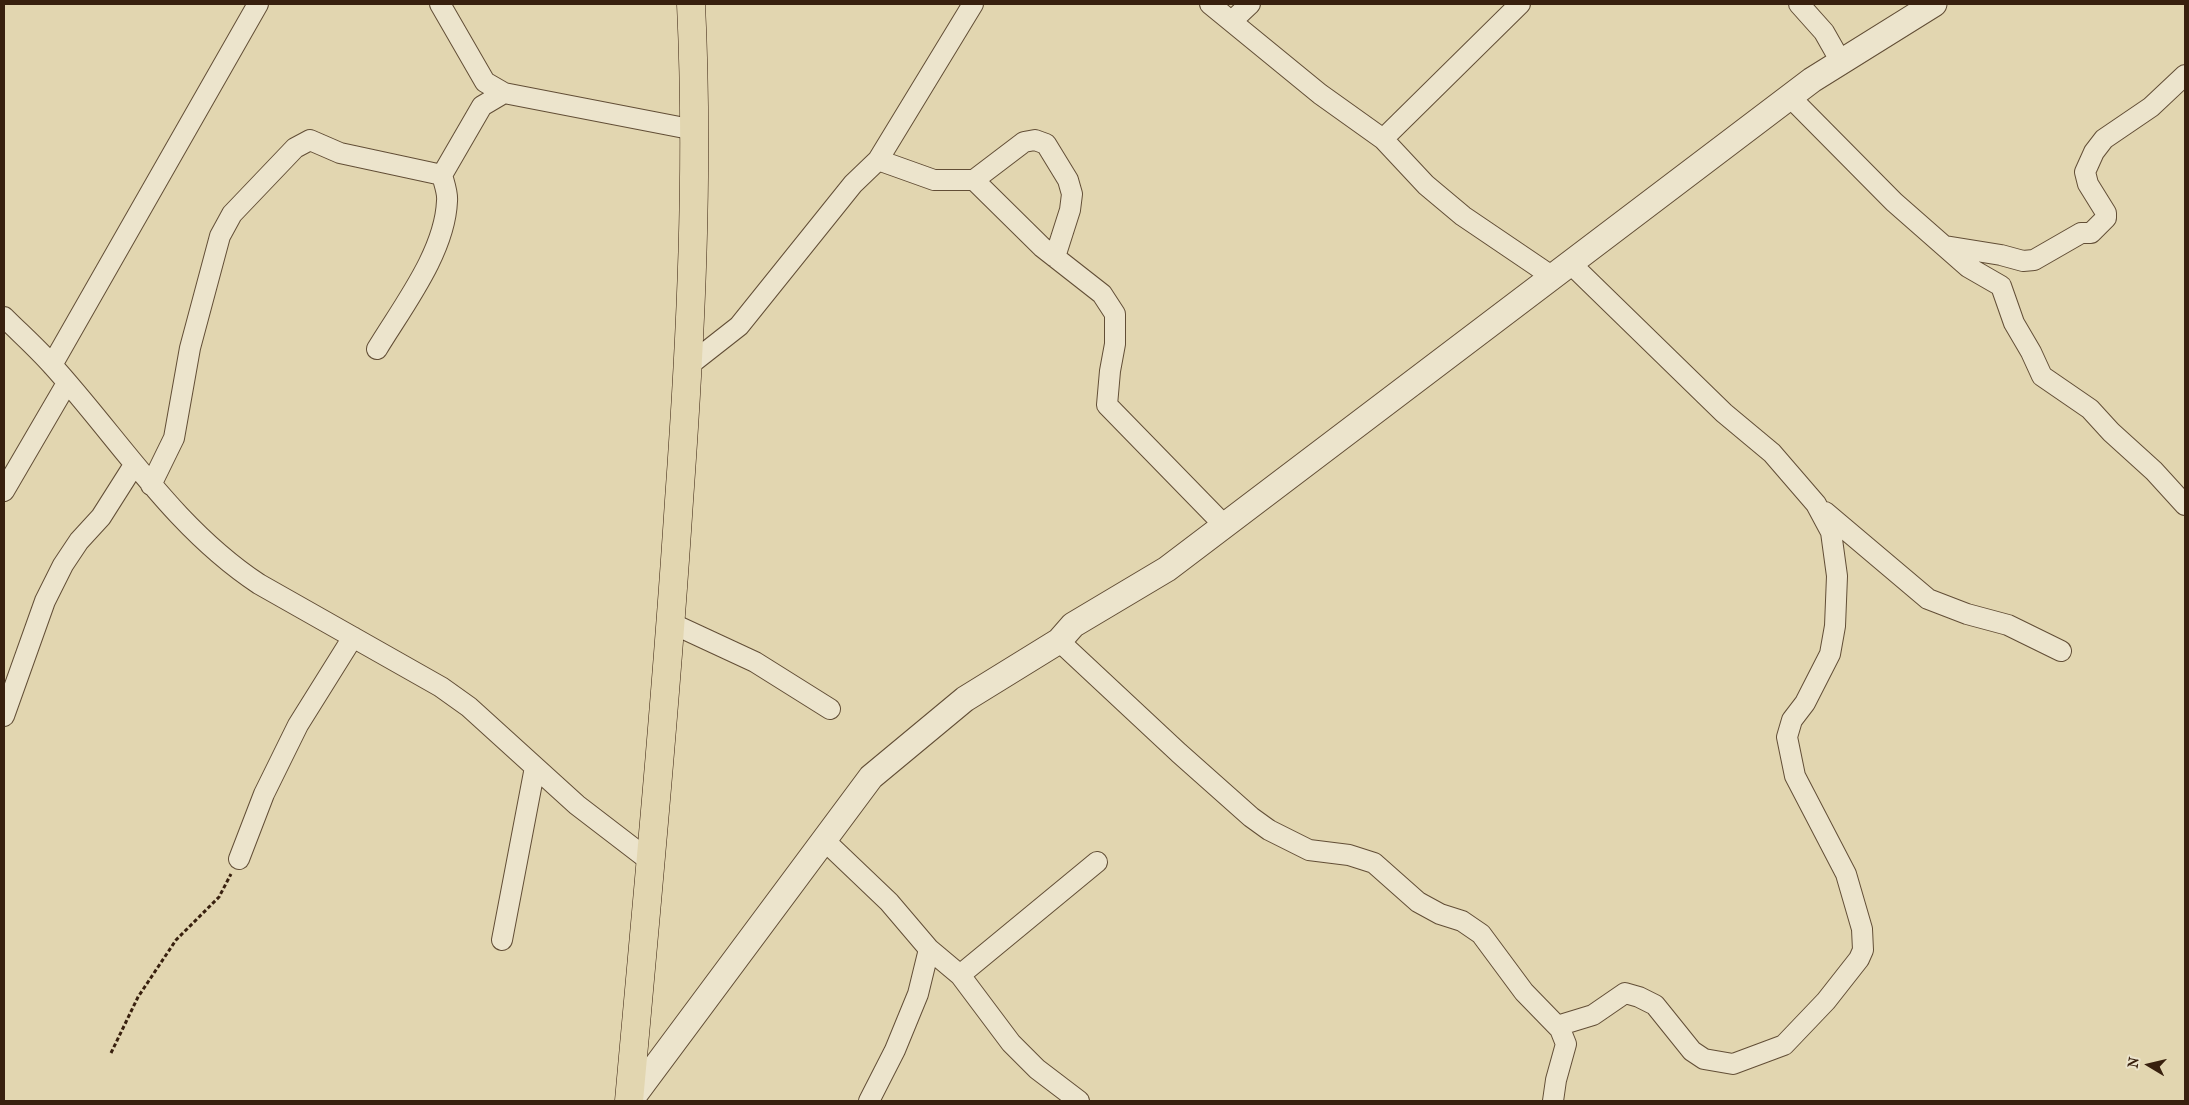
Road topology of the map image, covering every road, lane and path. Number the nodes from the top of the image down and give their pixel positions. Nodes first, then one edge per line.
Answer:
1 (258, 4) edge
2 (440, 4) edge
3 (691, 4) edge
4 (972, 4) edge
5 (1210, 4) edge
6 (1250, 4) edge
7 (1520, 4) edge
8 (1799, 4) edge
9 (1934, 4) edge
10 (1232, 21) junction
11 (1840, 62) junction
12 (2185, 75) edge
13 (485, 82) junction
14 (504, 92) junction
15 (1790, 97) junction
16 (482, 106) junction
17 (695, 130) junction
18 (1383, 139) junction
19 (878, 160) junction
20 (442, 175) junction
21 (974, 180) junction
22 (1945, 246) junction
23 (1054, 257) junction
24 (1562, 270) junction
25 (4, 317) edge
26 (377, 349) dead end
27 (52, 365) junction
28 (688, 366) junction
29 (67, 383) junction
30 (134, 465) junction
31 (150, 485) junction
32 (4, 490) edge
33 (1816, 504) junction
34 (2185, 505) edge
35 (1225, 526) junction
36 (671, 623) junction
37 (353, 637) junction
38 (1059, 641) junction
39 (2061, 651) dead end
40 (830, 709) dead end
41 (4, 716) edge
42 (536, 767) junction
43 (824, 840) junction
44 (239, 859) joint
45 (650, 861) junction
46 (1096, 862) dead end
47 (502, 940) dead end
48 (929, 950) junction
49 (960, 975) junction
50 (1558, 1026) junction
51 (111, 1053) dead end
52 (630, 1101) edge
53 (869, 1101) edge
54 (1079, 1101) edge
55 (1553, 1101) edge

1 - 27 street
2 - 13 street
3 - 17 highway
4 - 19 street
5 - 10 street
6 - 10 street
7 - 18 street
8 - 11 street
9 - 11 street
10 - 18 street
11 - 15 street
12 - 22 street
13 - 14 street
13 - 16 street
14 - 16 street
14 - 17 street
15 - 22 street
15 - 24 street
16 - 20 street
17 - 28 highway
18 - 24 street
19 - 21 street
19 - 28 street
20 - 26 street
20 - 31 street
21 - 23 street
21 - 23 street
22 - 34 street
23 - 35 street
24 - 33 street
24 - 35 street
25 - 27 street
27 - 29 street
28 - 36 highway
29 - 30 street
29 - 32 street
30 - 31 street
30 - 41 street
31 - 37 street
33 - 39 street
33 - 50 street
35 - 38 street
36 - 40 street
36 - 45 highway
37 - 42 street
37 - 44 street
38 - 43 street
38 - 50 street
42 - 45 street
42 - 47 street
43 - 48 street
43 - 52 street
44 - 51 path
45 - 52 highway
46 - 49 street
48 - 49 street
48 - 53 street
49 - 54 street
50 - 55 street

